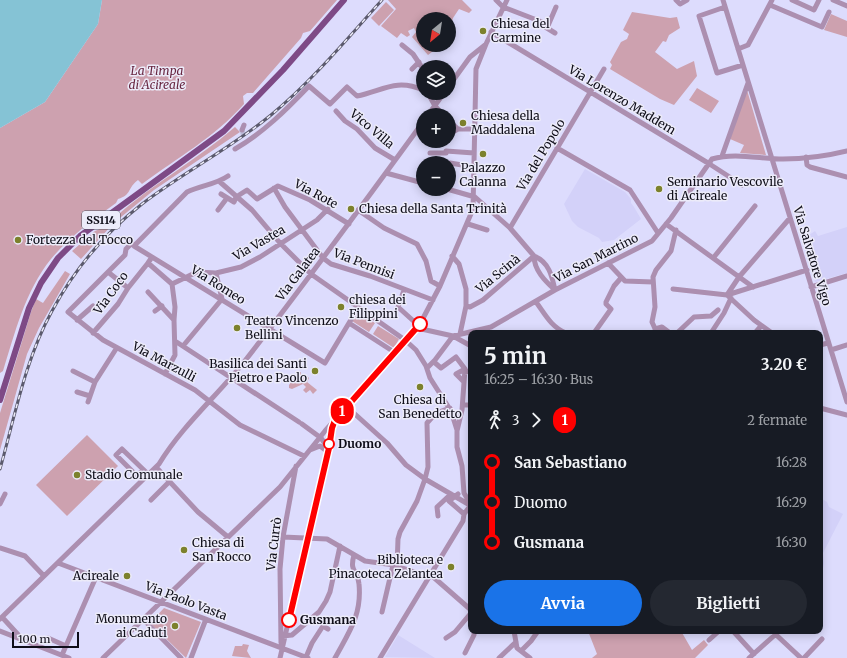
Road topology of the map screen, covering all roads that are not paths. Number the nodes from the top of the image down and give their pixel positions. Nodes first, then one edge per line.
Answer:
1 (340, 0) edge
2 (344, 0) edge
3 (496, 0) edge
4 (507, 0) edge
5 (676, 0) edge
6 (687, 0) edge
7 (723, 0) edge
8 (792, 0) edge
9 (817, 0) edge
10 (833, 0) edge
11 (771, 2) edge
12 (847, 6) edge
13 (503, 7) junction
14 (556, 7) dead end
15 (725, 7) junction
16 (829, 12) dead end
17 (547, 28) junction
18 (491, 32) junction
19 (555, 33) dead end
20 (402, 44) dead end
21 (486, 44) junction
22 (738, 49) junction
23 (470, 57) junction
24 (417, 60) edge
25 (479, 60) junction
26 (416, 65) edge
27 (743, 65) junction
28 (412, 69) dead end
29 (604, 69) dead end
30 (456, 76) edge
31 (748, 83) junction
32 (265, 87) junction
33 (416, 88) edge
34 (590, 93) junction
35 (432, 100) edge
36 (439, 100) edge
37 (435, 106) joint
38 (336, 111) dead end
39 (458, 129) edge
40 (474, 129) junction
41 (416, 132) edge
42 (557, 148) junction
43 (235, 149) dead end
44 (847, 151) edge
45 (430, 153) dead end
46 (474, 153) junction
47 (722, 156) junction
48 (806, 157) junction
49 (771, 158) junction
50 (395, 160) junction
51 (708, 163) junction
52 (456, 164) edge
53 (474, 169) junction
54 (386, 173) junction
55 (228, 176) dead end
56 (847, 177) edge
57 (416, 181) edge
58 (220, 182) junction
59 (742, 185) dead end
60 (274, 188) junction
61 (456, 192) edge
62 (221, 194) dead end
63 (236, 197) junction
64 (475, 197) junction
65 (227, 198) junction
66 (755, 206) dead end
67 (328, 209) junction
68 (218, 210) dead end
69 (358, 210) junction
70 (790, 218) junction
71 (349, 224) junction
72 (468, 224) junction
73 (666, 224) junction
74 (510, 228) junction
75 (302, 229) junction
76 (487, 230) dead end
77 (676, 230) junction
78 (658, 233) junction
79 (133, 243) junction
80 (280, 243) junction
81 (452, 256) junction
82 (534, 256) junction
83 (152, 257) junction
84 (714, 257) junction
85 (323, 258) junction
86 (608, 263) junction
87 (147, 264) junction
88 (807, 270) junction
89 (108, 272) junction
90 (216, 273) junction
91 (311, 274) junction
92 (847, 276) edge
93 (186, 277) junction
94 (739, 277) junction
95 (621, 278) junction
96 (653, 282) junction
97 (172, 284) junction
98 (440, 286) junction
99 (753, 287) junction
100 (811, 287) junction
101 (128, 288) junction
102 (673, 289) dead end
103 (404, 290) junction
104 (556, 290) junction
105 (148, 292) dead end
106 (729, 297) junction
107 (222, 299) junction
108 (433, 300) junction
109 (536, 302) junction
110 (466, 303) junction
111 (93, 306) dead end
112 (162, 306) junction
113 (357, 307) junction
114 (718, 310) dead end
115 (156, 311) dead end
116 (77, 320) junction
117 (174, 320) junction
118 (348, 323) junction
119 (418, 326) junction
120 (761, 326) junction
121 (269, 330) junction
122 (478, 330) edge
123 (560, 330) edge
124 (596, 330) edge
125 (656, 330) edge
126 (680, 330) edge
127 (713, 330) edge
128 (757, 330) edge
129 (767, 330) edge
130 (468, 332) edge
131 (93, 333) junction
132 (460, 334) junction
133 (452, 337) junction
134 (405, 340) junction
135 (175, 341) junction
136 (828, 343) junction
137 (823, 344) edge
138 (468, 345) edge
139 (847, 345) edge
140 (183, 346) junction
141 (116, 349) junction
142 (831, 350) junction
143 (393, 353) junction
144 (435, 361) junction
145 (427, 367) junction
146 (74, 371) dead end
147 (465, 371) junction
148 (468, 372) edge
149 (165, 374) junction
150 (231, 378) junction
151 (95, 382) junction
152 (464, 382) junction
153 (77, 392) dead end
154 (0, 400) edge
155 (210, 401) junction
156 (847, 402) edge
157 (346, 406) junction
158 (468, 406) edge
159 (463, 408) junction
160 (450, 409) junction
161 (823, 409) edge
162 (847, 415) edge
163 (335, 420) junction
164 (457, 431) junction
165 (320, 436) junction
166 (310, 450) junction
167 (328, 450) junction
168 (304, 456) junction
169 (296, 466) junction
170 (156, 467) junction
171 (143, 470) junction
172 (149, 475) junction
173 (425, 479) junction
174 (171, 483) junction
175 (464, 490) junction
176 (451, 493) junction
177 (4, 494) dead end
178 (468, 499) edge
179 (151, 500) dead end
180 (468, 503) edge
181 (0, 504) edge
182 (468, 509) edge
183 (464, 514) junction
184 (438, 516) dead end
185 (228, 537) junction
186 (283, 537) junction
187 (308, 538) junction
188 (340, 546) junction
189 (0, 548) edge
190 (354, 555) junction
191 (58, 563) junction
192 (395, 566) junction
193 (431, 575) junction
194 (44, 576) junction
195 (96, 577) junction
196 (161, 602) junction
197 (280, 607) junction
198 (292, 608) junction
199 (468, 609) edge
200 (382, 612) dead end
201 (468, 616) edge
202 (1, 618) edge
203 (143, 619) junction
204 (206, 619) junction
205 (328, 628) dead end
206 (0, 632) edge
207 (474, 634) edge
208 (515, 634) edge
209 (536, 634) edge
210 (716, 634) edge
211 (736, 634) edge
212 (773, 634) edge
213 (775, 634) edge
214 (283, 635) junction
215 (48, 638) dead end
216 (446, 638) dead end
217 (822, 639) dead end
218 (709, 640) dead end
219 (24, 641) junction
220 (516, 642) junction
221 (66, 646) junction
222 (282, 648) junction
223 (521, 651) junction
224 (465, 653) dead end
225 (754, 654) junction
226 (62, 655) junction
227 (499, 657) edge
228 (528, 657) edge
229 (69, 658) edge
230 (103, 658) edge
231 (181, 658) edge
232 (191, 658) edge
233 (280, 658) edge
234 (307, 658) edge
235 (335, 658) edge
236 (380, 658) edge
237 (750, 658) edge
238 (801, 658) edge
239 (804, 658) edge

1 - 32 main road, SS114
2 - 32 main road, SS114
3 - 13 street
4 - 13 street
5 - 6 street
7 - 15 street, Via Salvatore Vigo
8 - 9 street
10 - 12 street
11 - 16 street
11 - 22 street
13 - 17 street
13 - 18 street
14 - 17 street
15 - 22 street, Via Salvatore Vigo
15 - 27 street
17 - 19 street
18 - 21 street
18 - 34 street, Via Lorenzo Maddem
20 - 24 street
21 - 23 street
21 - 25 street
22 - 27 street, Via Salvatore Vigo
23 - 25 street
23 - 30 street
25 - 40 street
26 - 28 street
27 - 31 street, Via Salvatore Vigo
29 - 34 street, Via del Popolo
31 - 47 street
31 - 49 street, Via Salvatore Vigo
32 - 154 main road, SS114
33 - 43 street
34 - 42 street, Via del Popolo
34 - 51 street, Via Lorenzo Maddem
35 - 37 street
36 - 37 street
38 - 50 street, Vico Villa
39 - 40 street
40 - 46 street
41 - 50 street, Via Galatea
42 - 74 street, Via del Popolo
42 - 78 street
44 - 48 street
45 - 46 street
46 - 53 street
47 - 49 street
47 - 51 street
48 - 49 street
48 - 56 street
49 - 70 street, Via Salvatore Vigo
50 - 54 street, Via Galatea
51 - 59 street, Via Lorenzo Maddem
51 - 73 street, Via San Martino
52 - 53 street
53 - 64 street
54 - 57 street
54 - 69 street, Via Galatea
55 - 58 street
58 - 63 street
58 - 79 street
60 - 63 street
60 - 67 street, Via Rote
60 - 75 street, Via Pennisi
61 - 64 street
62 - 65 street
63 - 65 street
63 - 80 street
64 - 72 street
64 - 74 street
65 - 68 street
66 - 84 street
67 - 71 street, Via Rote
67 - 75 street, Via Vastea
69 - 71 street, Via Galatea
69 - 98 street
70 - 88 street, Via Salvatore Vigo
70 - 94 street
71 - 85 street, Via Galatea
72 - 76 street
72 - 81 street
73 - 77 street
73 - 78 street, Via San Martino
74 - 82 street
75 - 80 street, Via Vastea
75 - 85 street, Via Pennisi
77 - 84 street
77 - 96 street
78 - 86 street, Via San Martino
79 - 83 street, Via Romeo
79 - 89 street
80 - 90 street, Via Vastea
80 - 91 street
81 - 98 street
81 - 110 street
82 - 104 street
82 - 104 street
82 - 110 street, Via Scinà
83 - 87 street, Via Coco
83 - 93 street, Via Romeo
84 - 94 street
85 - 91 street, Via Galatea
85 - 103 street, Via Pennisi
86 - 95 street
86 - 104 street, Via San Martino
87 - 97 street
87 - 101 street, Via Coco
88 - 99 street
88 - 100 street, Via Salvatore Vigo
89 - 101 street
89 - 116 street, Via Marzulli
90 - 93 street, Via Vastea
90 - 107 street
91 - 113 street
91 - 121 street, Via Galatea
92 - 100 street
93 - 97 street, Via Vastea
93 - 107 street, Via Romeo
94 - 99 street
94 - 106 street
95 - 96 street
95 - 124 street
96 - 125 street
97 - 117 street
98 - 108 street
99 - 106 street
100 - 136 street, Via Salvatore Vigo
101 - 131 street, Via Coco
102 - 106 street
103 - 108 street, Via Pennisi
103 - 119 street
104 - 109 street, Via San Martino
105 - 112 street
106 - 120 street
106 - 127 street
107 - 121 street, Via Romeo
107 - 140 street
108 - 119 street
109 - 122 street, Via San Martino
109 - 123 street
110 - 132 street
111 - 116 street
112 - 115 street
112 - 117 street
113 - 118 street
113 - 134 street
114 - 126 street
116 - 131 street, Via Marzulli
117 - 135 street
118 - 121 street, Via Romeo
118 - 143 street
119 - 133 street
119 - 134 street
120 - 128 street
120 - 129 street
121 - 150 street, Via Galatea
130 - 132 street, Via San Martino
131 - 141 street, Via Marzulli
132 - 133 street, Via San Martino
133 - 138 street
133 - 144 street
134 - 143 street
134 - 145 street
135 - 140 street
135 - 149 street
136 - 137 street
136 - 142 street, Via Salvatore Vigo
139 - 142 street
140 - 150 street
141 - 149 street, Via Marzulli
141 - 151 street
142 - 156 street, Via Salvatore Vigo
143 - 157 street
144 - 145 street
144 - 147 street
145 - 160 street
146 - 151 street
147 - 148 street
147 - 152 street
147 - 152 street
149 - 155 street, Via Marzulli
150 - 155 street, Via Galatea
150 - 165 street
151 - 153 street
152 - 159 street
155 - 168 street, Via Marzulli
155 - 170 street, Via Galatea
157 - 163 street
157 - 173 street
158 - 159 street
159 - 164 street
160 - 164 street
160 - 173 street
161 - 162 street
163 - 165 street
163 - 167 street
164 - 175 street
165 - 166 street
165 - 167 street
166 - 167 street
166 - 168 street
167 - 187 street
168 - 169 street
169 - 185 street
169 - 186 street, Via Currò
170 - 172 street, Via Galatea
170 - 174 street
171 - 171 street
171 - 172 street
172 - 191 street, Via Galatea
173 - 176 street
173 - 192 street
174 - 179 street
174 - 185 street
175 - 176 street
175 - 178 street
176 - 180 street
176 - 183 street
176 - 184 street
177 - 181 street
182 - 183 street
183 - 193 street
185 - 196 street
186 - 187 street
186 - 197 street, Via Currò
187 - 188 street
187 - 198 street
188 - 190 street
188 - 214 street
189 - 194 street
190 - 192 street
190 - 235 street
191 - 194 street, Via Galatea
191 - 195 street, Via Paolo Vasta
192 - 193 street
192 - 200 street
193 - 199 street
193 - 236 street
194 - 202 street, Via Galatea
195 - 196 street, Via Paolo Vasta
195 - 221 street
196 - 203 street
196 - 204 street, Via Paolo Vasta
197 - 198 street
197 - 214 street, Via Currò
198 - 214 street
201 - 216 street
202 - 219 street
203 - 230 street
203 - 231 street
204 - 222 street, Via Paolo Vasta
204 - 232 street
205 - 234 street, Via Paolo Vasta
206 - 219 street
207 - 224 street
208 - 220 street
209 - 223 street
210 - 218 street
211 - 225 street
212 - 225 street
213 - 238 street
214 - 222 street
215 - 221 street
217 - 239 street
219 - 226 street
220 - 223 street
220 - 227 street
221 - 226 street
222 - 233 street
222 - 234 street, Via Paolo Vasta
223 - 228 street
225 - 237 street
226 - 229 street

